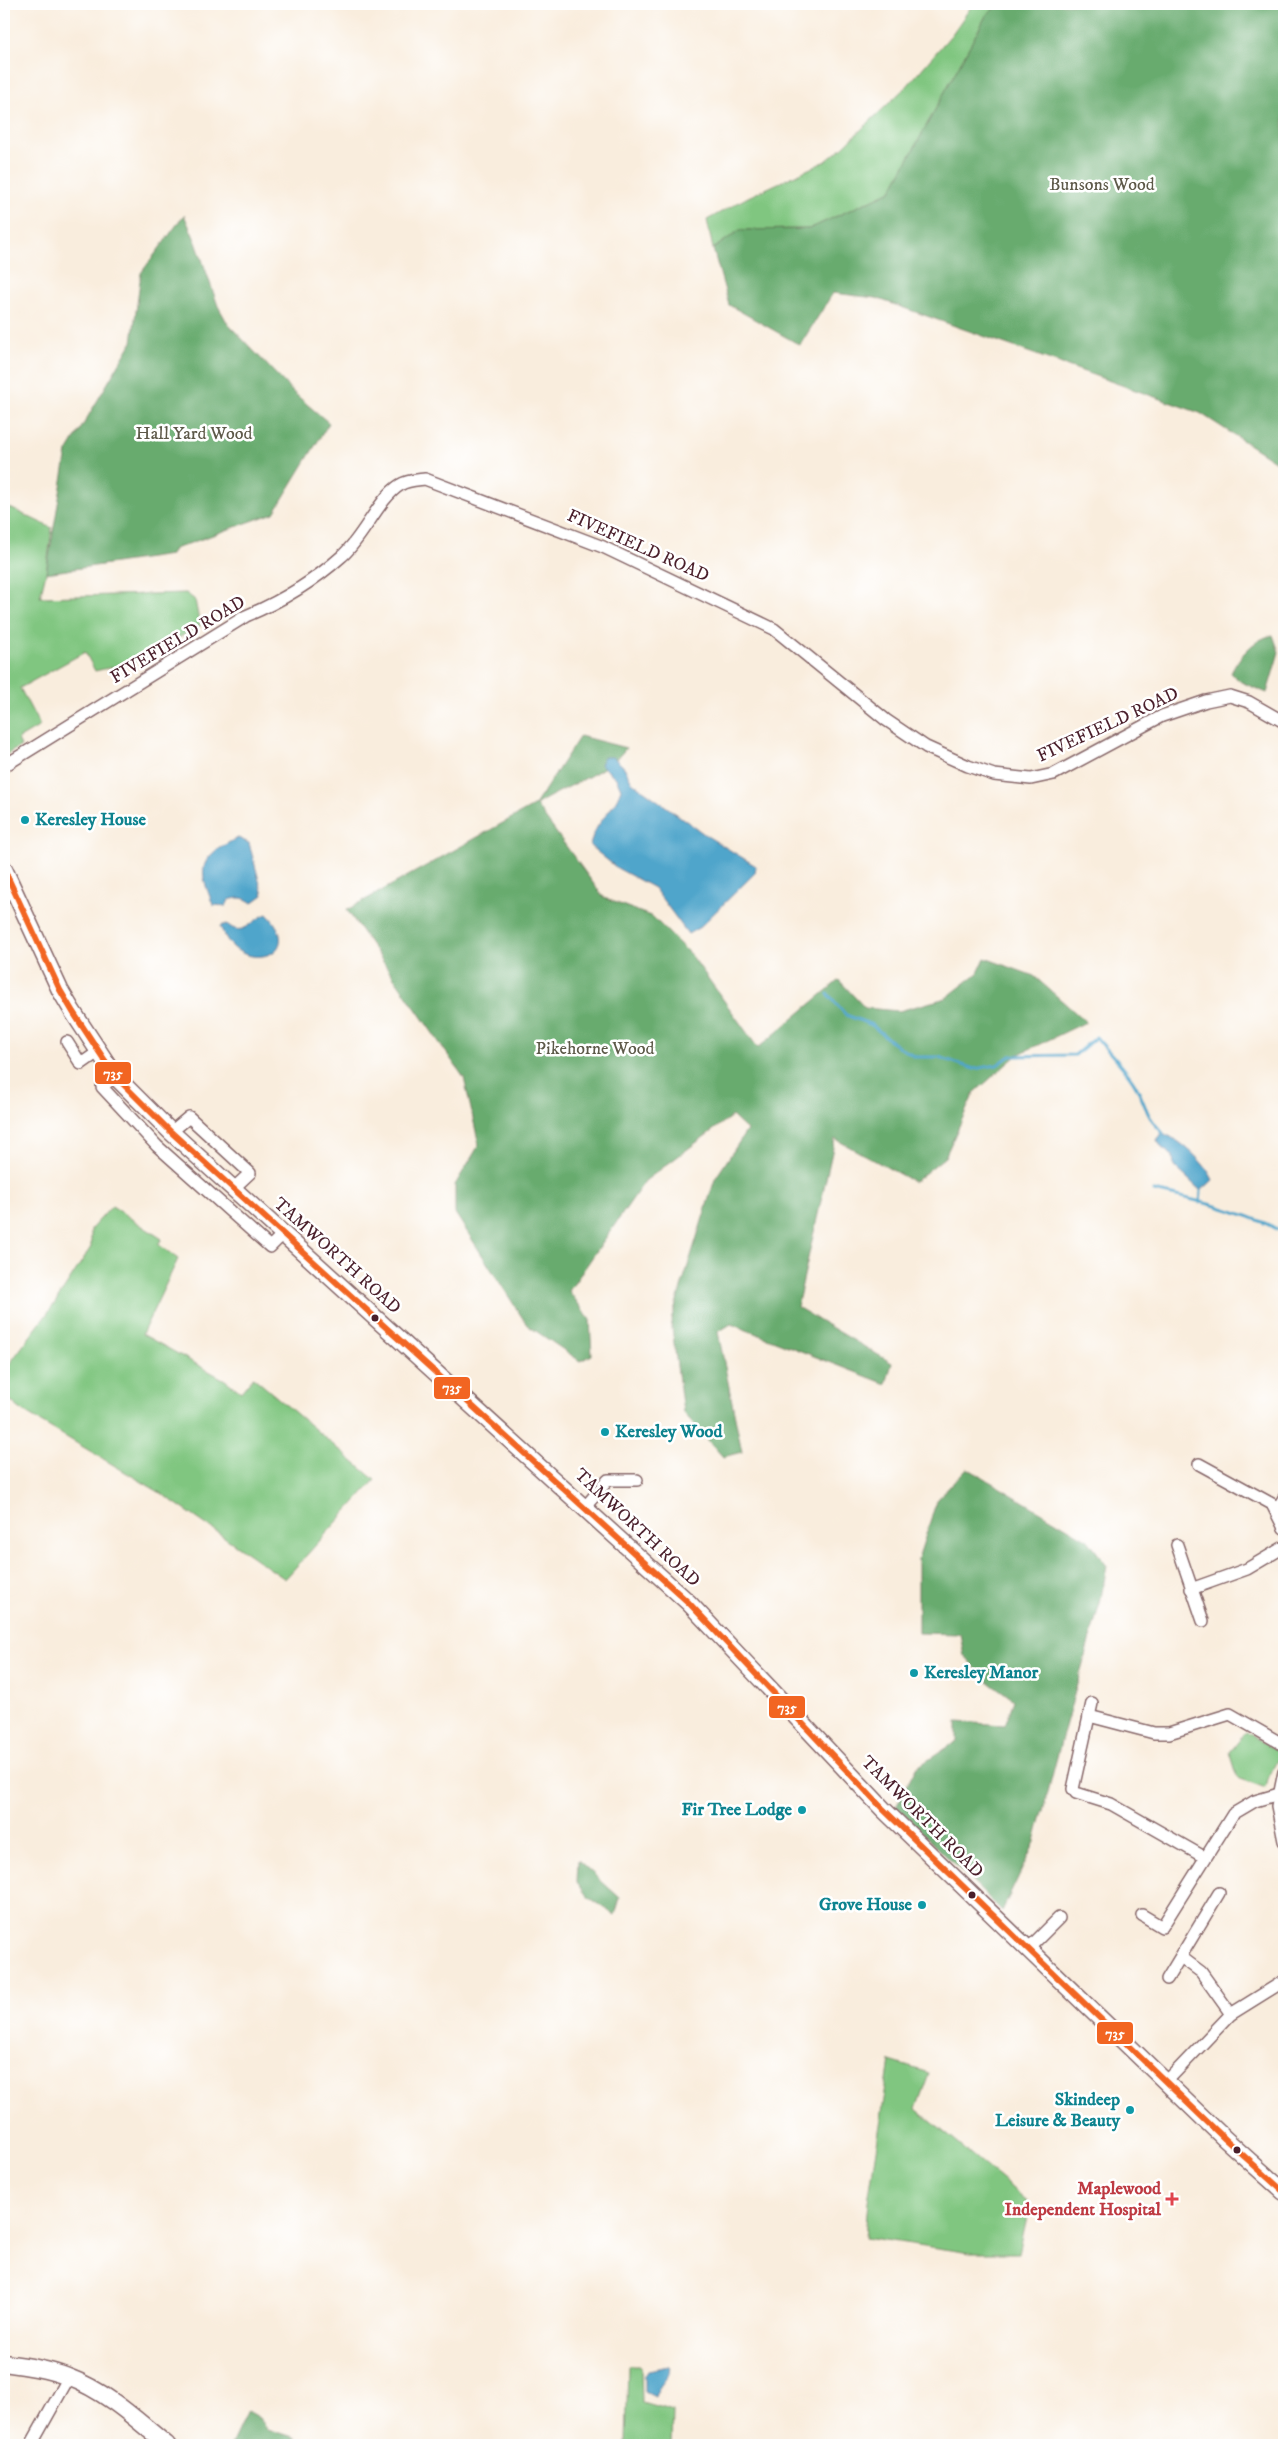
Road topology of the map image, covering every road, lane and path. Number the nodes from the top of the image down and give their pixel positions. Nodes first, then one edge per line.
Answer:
1 (1284, 722) edge
2 (4, 766) edge
3 (5, 874) edge
4 (67, 1042) dead end
5 (98, 1052) junction
6 (115, 1076) junction
7 (171, 1132) junction
8 (234, 1188) junction
9 (283, 1234) junction
10 (1199, 1464) dead end
11 (638, 1480) dead end
12 (1284, 1498) edge
13 (585, 1507) junction
14 (1276, 1511) junction
15 (1284, 1528) edge
16 (1177, 1545) dead end
17 (1284, 1547) edge
18 (1192, 1589) junction
19 (1203, 1621) dead end
20 (1092, 1703) dead end
21 (1089, 1716) junction
22 (1284, 1745) edge
23 (1284, 1772) edge
24 (1279, 1794) junction
25 (1284, 1841) edge
26 (1204, 1857) junction
27 (1219, 1894) dead end
28 (1142, 1915) dead end
29 (1059, 1918) dead end
30 (1028, 1949) junction
31 (1181, 1957) junction
32 (1167, 1979) dead end
33 (1284, 1981) edge
34 (1231, 2014) junction
35 (1166, 2082) junction
36 (1284, 2192) edge
37 (4, 2363) edge
38 (69, 2377) junction
39 (31, 2445) edge
40 (167, 2445) edge

1 - 2 street, FIVEFIELD ROAD
3 - 5 main road, TAMWORTH ROAD
4 - 5 street
5 - 6 main road, TAMWORTH ROAD
6 - 7 main road, TAMWORTH ROAD
6 - 9 street
7 - 8 main road, TAMWORTH ROAD
7 - 8 street
8 - 9 main road, TAMWORTH ROAD
9 - 13 main road, TAMWORTH ROAD
10 - 14 street
11 - 13 street
12 - 14 street
13 - 30 main road, TAMWORTH ROAD
14 - 15 street
16 - 18 street
17 - 18 street
18 - 19 street
20 - 21 street
21 - 22 street
21 - 26 street
23 - 24 street
24 - 25 street
24 - 26 street
26 - 28 street
27 - 31 street
29 - 30 street
30 - 35 main road, TAMWORTH ROAD
31 - 32 street
31 - 34 street
33 - 34 street
34 - 35 street
35 - 36 main road, TAMWORTH ROAD
37 - 38 main road
38 - 39 street
38 - 40 main road

